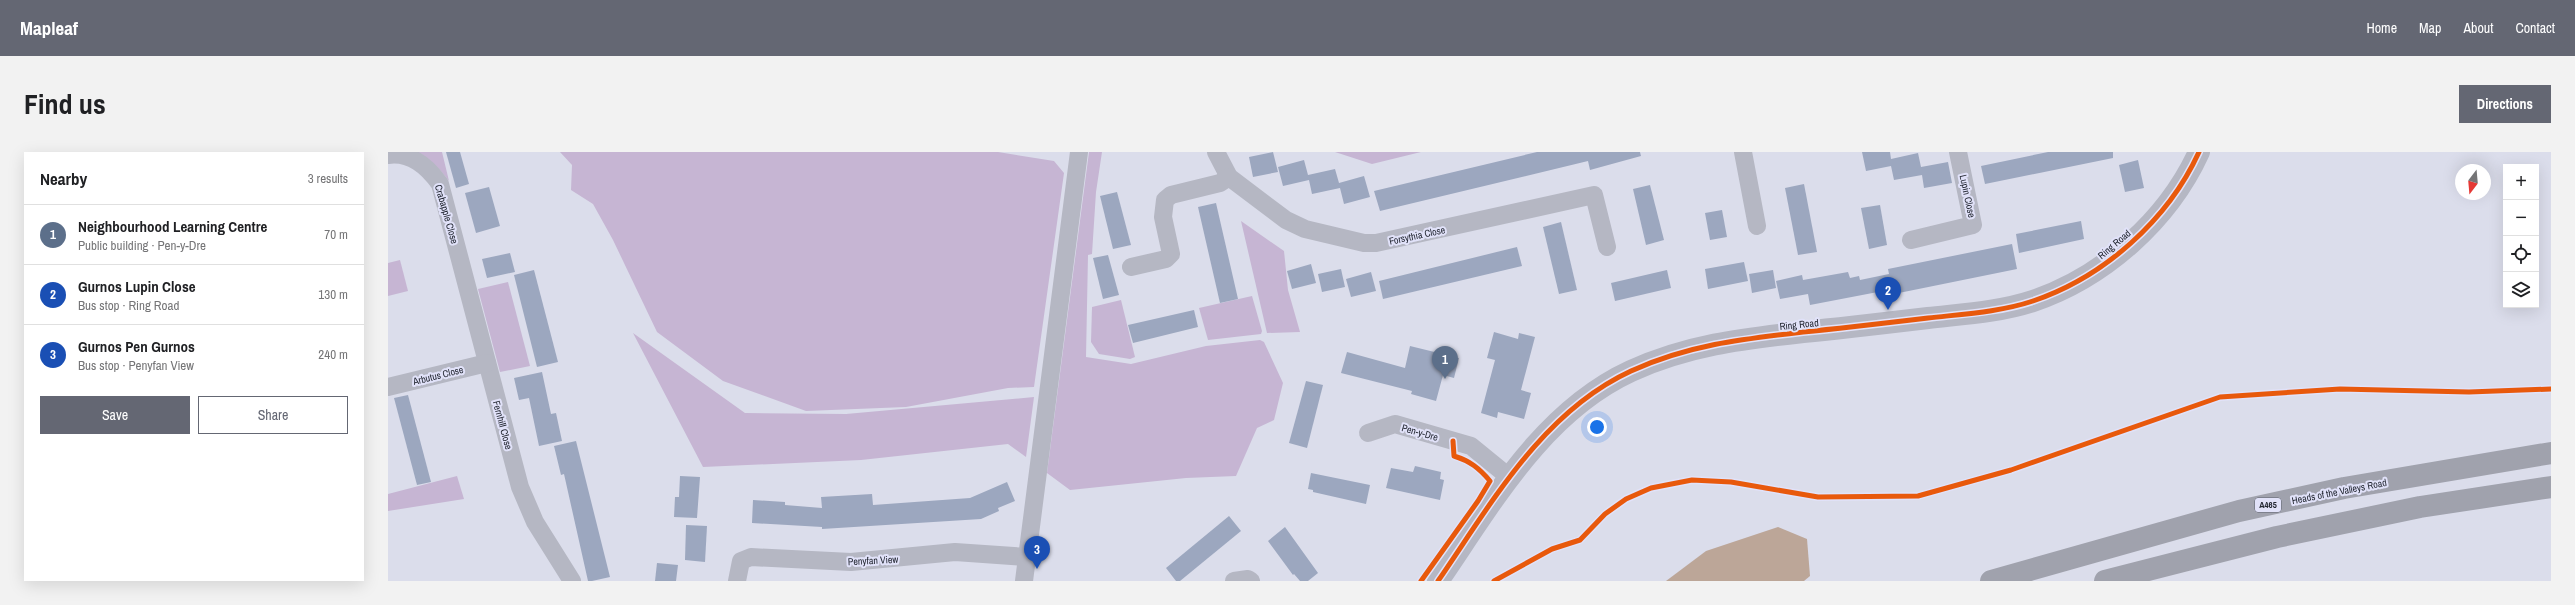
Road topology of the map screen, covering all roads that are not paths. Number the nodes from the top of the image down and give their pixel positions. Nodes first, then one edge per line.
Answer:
1 (1079, 152) edge
2 (1216, 152) edge
3 (1743, 152) edge
4 (1958, 152) edge
5 (2199, 152) edge
6 (388, 155) edge
7 (1229, 177) junction
8 (1757, 226) dead end
9 (1911, 240) dead end
10 (1607, 247) dead end
11 (460, 258) joint
12 (1131, 267) dead end
13 (487, 363) junction
14 (388, 387) edge
15 (1368, 433) dead end
16 (2551, 453) edge
17 (1509, 477) junction
18 (2551, 487) edge
19 (1027, 557) junction
20 (572, 581) edge
21 (737, 581) edge
22 (1024, 581) edge
23 (1234, 581) edge
24 (1251, 581) edge
25 (1438, 581) edge
26 (1991, 581) edge
27 (2105, 581) edge

1 - 19 street
2 - 7 street, Forsythia Close
3 - 8 street
4 - 9 street, Lupin Close
5 - 17 street, Ring Road
6 - 11 street, Crabapple Close
7 - 10 street, Forsythia Close
7 - 12 street
11 - 13 street, Fernhill Close
13 - 14 street, Arbutus Close
13 - 20 street, Fernhill Close
15 - 17 street, Pen-y-Dre
16 - 26 highway, Heads of the Valleys Road / A465
17 - 25 street, Ring Road
18 - 27 highway
19 - 21 street, Penyfan View
19 - 22 street
23 - 24 street

